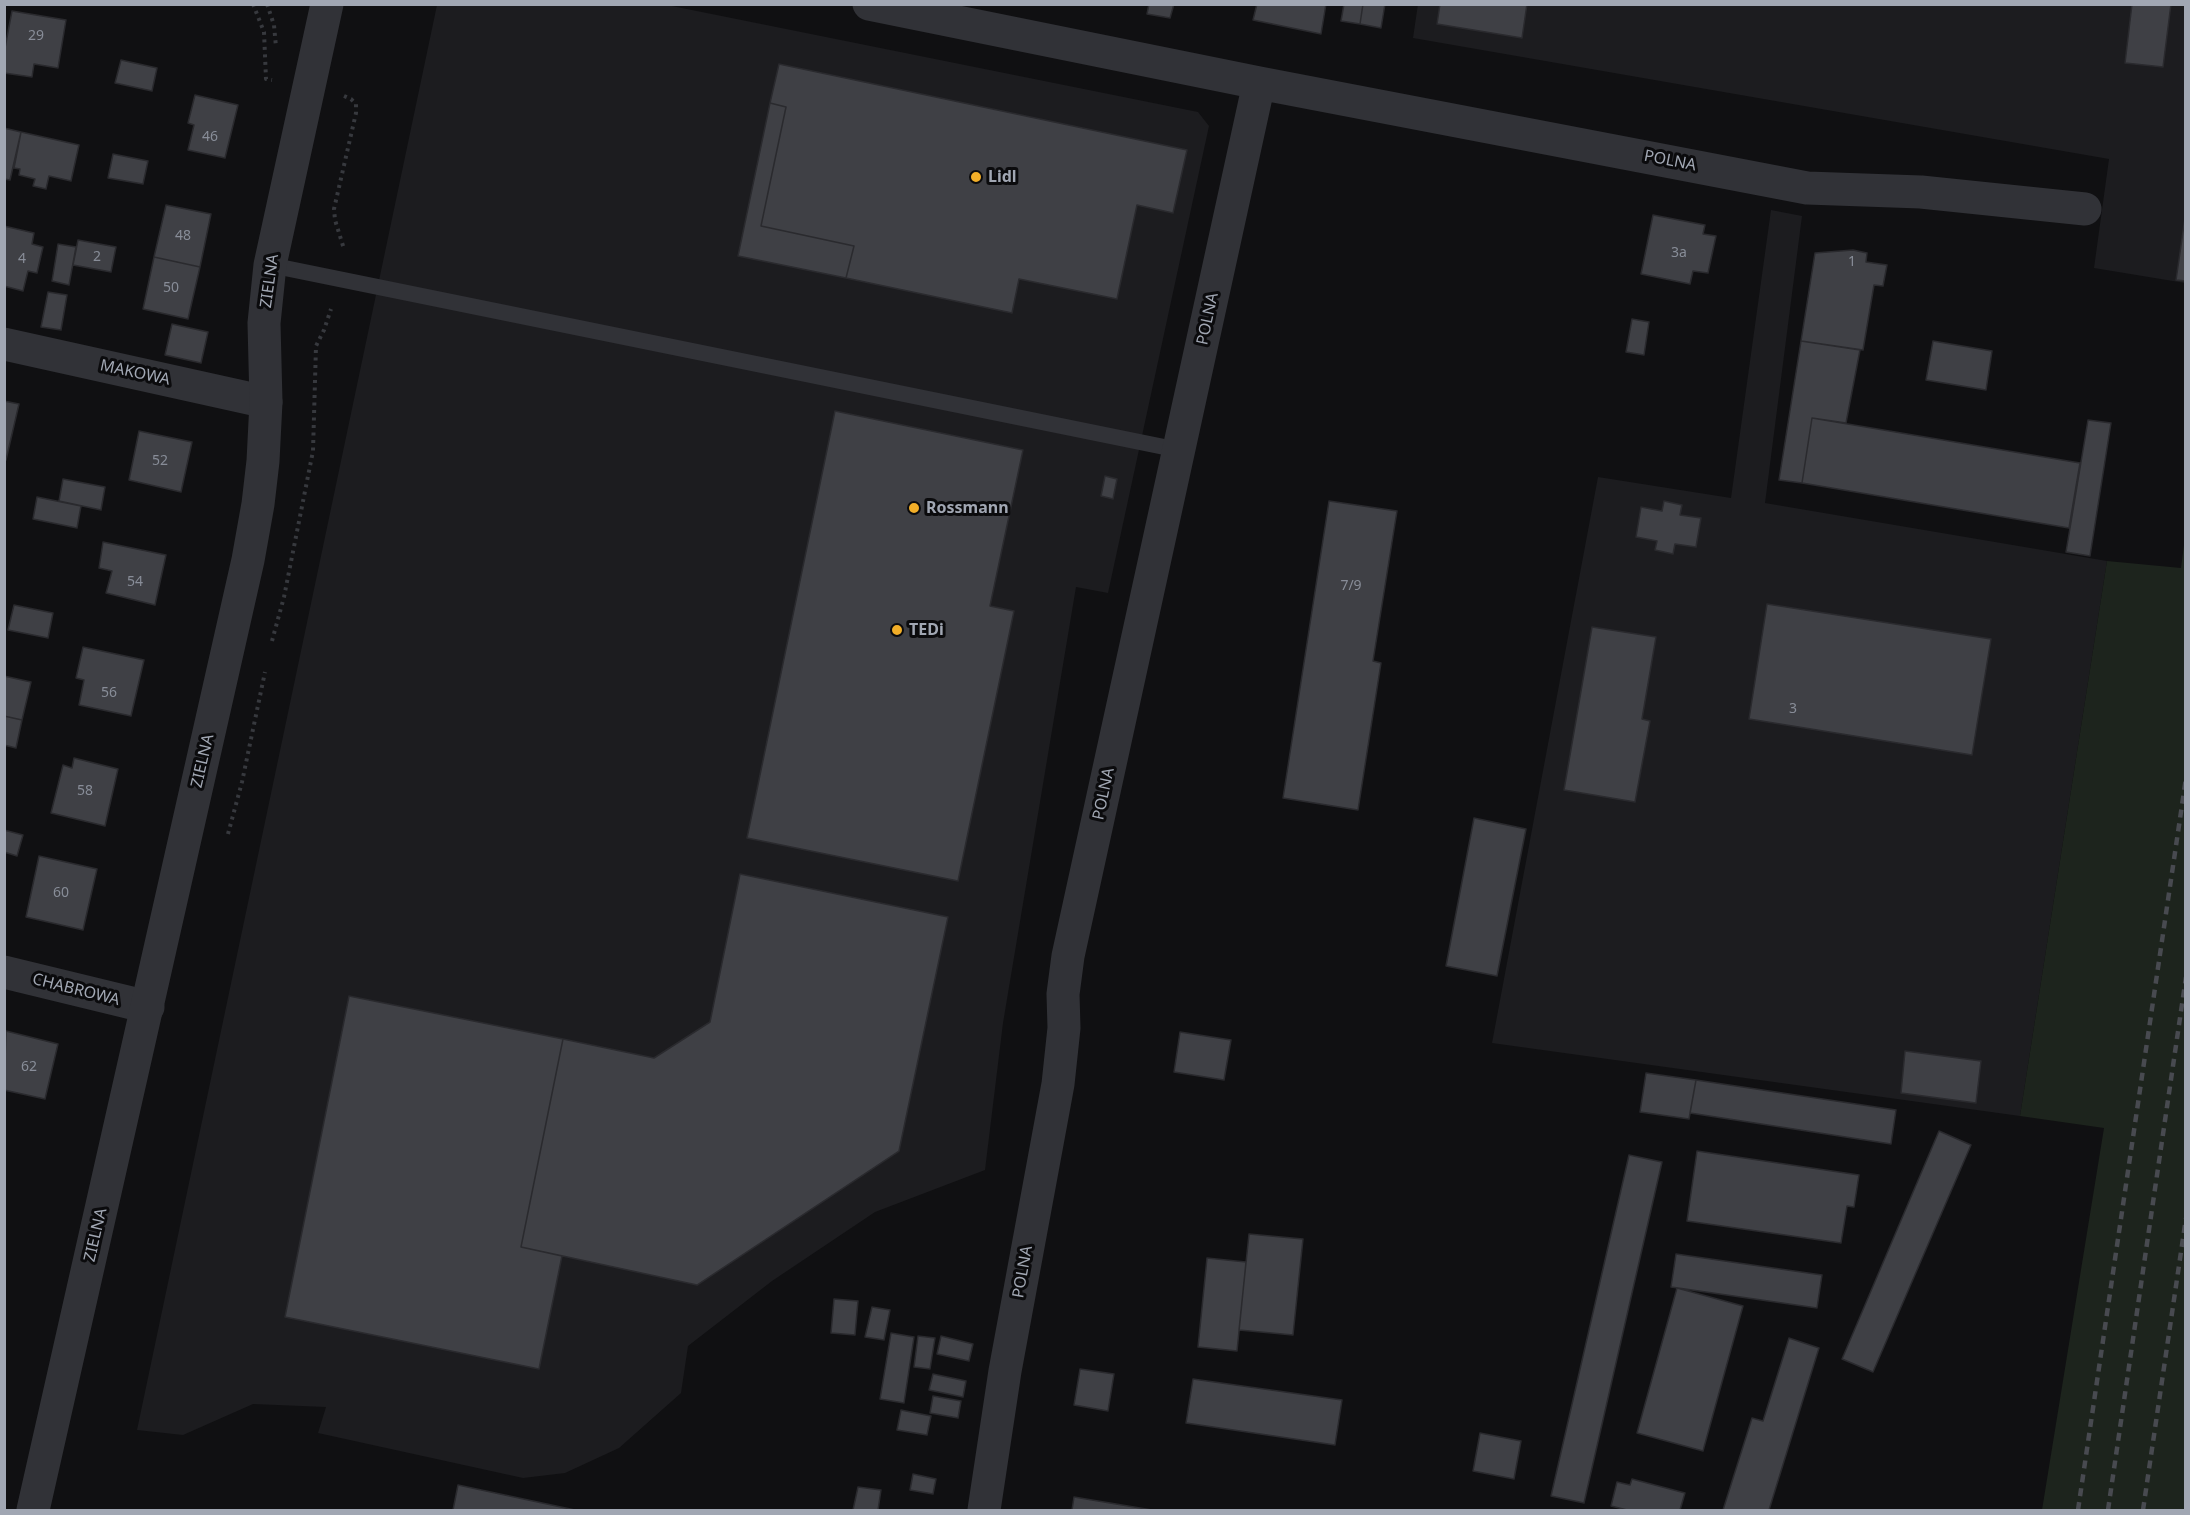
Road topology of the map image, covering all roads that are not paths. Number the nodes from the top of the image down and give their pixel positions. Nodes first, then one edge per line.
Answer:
1 (327, 4) edge
2 (869, 4) edge
3 (1260, 83) junction
4 (2085, 209) dead end
5 (270, 265) junction
6 (4, 344) edge
7 (266, 402) junction
8 (1179, 450) junction
9 (4, 972) edge
10 (148, 1007) junction
11 (33, 1510) edge
12 (984, 1510) edge

1 - 5 street, ZIELNA
2 - 3 street, POLNA
3 - 4 street, POLNA
3 - 8 street, POLNA
5 - 7 street, ZIELNA
5 - 8 lane
6 - 7 street, MAKOWA
7 - 10 street, ZIELNA
8 - 12 street, POLNA
9 - 10 street, CHABROWA
10 - 11 street, ZIELNA

